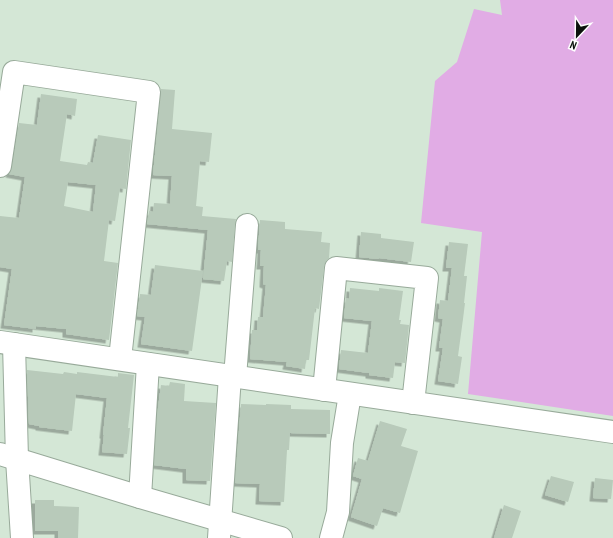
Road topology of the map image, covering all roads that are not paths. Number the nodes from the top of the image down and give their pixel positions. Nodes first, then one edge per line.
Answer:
1 (0, 166) edge
2 (247, 225) dead end
3 (7, 343) edge
4 (120, 359) junction
5 (148, 364) junction
6 (232, 376) junction
7 (324, 390) junction
8 (350, 394) junction
9 (413, 403) junction
10 (613, 432) edge
11 (9, 456) edge
12 (140, 497) junction
13 (220, 529) edge
14 (22, 538) edge
15 (281, 538) edge
16 (331, 538) edge

1 - 4 street
2 - 6 street
3 - 4 street
3 - 11 street
4 - 5 street
5 - 6 street
5 - 12 street
6 - 7 street
6 - 13 street
7 - 8 street
7 - 9 street
8 - 9 street
8 - 16 street
9 - 10 street
11 - 12 street
11 - 14 street
12 - 13 street
13 - 15 street

